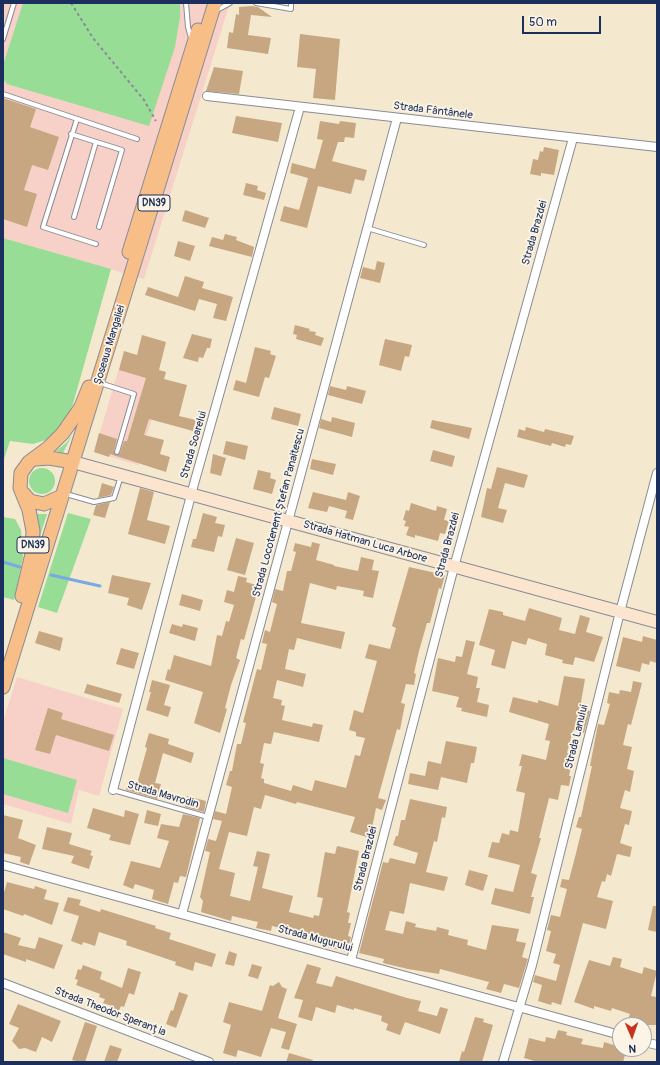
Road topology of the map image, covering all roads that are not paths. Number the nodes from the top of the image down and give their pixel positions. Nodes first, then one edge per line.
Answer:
1 (14, 3) edge
2 (186, 3) edge
3 (230, 3) edge
4 (256, 3) edge
5 (292, 3) edge
6 (211, 6) edge
7 (3, 39) edge
8 (194, 44) junction
9 (3, 94) edge
10 (207, 96) dead end
11 (300, 107) junction
12 (397, 118) junction
13 (76, 119) junction
14 (72, 134) junction
15 (573, 138) junction
16 (137, 139) dead end
17 (96, 142) junction
18 (657, 147) edge
19 (74, 217) dead end
20 (99, 227) dead end
21 (367, 228) junction
22 (96, 244) dead end
23 (424, 245) dead end
24 (99, 382) junction
25 (117, 452) dead end
26 (36, 458) junction
27 (73, 462) junction
28 (657, 473) edge
29 (121, 475) junction
30 (20, 488) junction
31 (192, 494) junction
32 (63, 495) junction
33 (288, 521) junction
34 (454, 567) junction
35 (620, 612) junction
36 (657, 622) edge
37 (3, 657) edge
38 (3, 687) edge
39 (113, 790) joint
40 (208, 816) junction
41 (3, 866) edge
42 (182, 914) junction
43 (351, 960) junction
44 (3, 983) edge
45 (520, 1007) junction
46 (612, 1033) edge
47 (209, 1062) edge
48 (503, 1062) edge

1 - 7 lane
2 - 8 lane
3 - 6 lane
4 - 5 lane
6 - 8 main road, Șoseaua Mangaliei / DN39
6 - 24 main road, Șoseaua Mangaliei / DN39
8 - 26 main road, Șoseaua Mangaliei / DN39
9 - 13 lane
10 - 11 street, Strada Fântânele
11 - 12 street, Strada Fântânele
11 - 31 street, Strada Soarelui
12 - 15 street, Strada Fântânele
12 - 21 street, Strada Locotenent Ștefan Panaitescu
13 - 14 lane
13 - 16 lane
14 - 17 lane
14 - 22 lane
15 - 18 street, Strada Fântânele
15 - 34 street, Strada Brazdei
17 - 19 lane
17 - 20 lane
21 - 23 lane
21 - 33 street, Strada Locotenent Ștefan Panaitescu
24 - 25 lane
24 - 27 main road, Șoseaua Mangaliei / DN39
26 - 27 main road
26 - 30 main road, Șoseaua Mangaliei / DN39
27 - 29 street, Strada Hatman Luca Arbore
27 - 32 main road, Șoseaua Mangaliei / DN39
28 - 35 street, Strada Lanului
29 - 31 street, Strada Hatman Luca Arbore
29 - 32 lane
30 - 32 main road
30 - 37 main road, DN39
31 - 33 street, Strada Hatman Luca Arbore
31 - 39 street, Strada Soarelui
32 - 38 main road, Șoseaua Mangaliei / DN39
33 - 34 street, Strada Hatman Luca Arbore
33 - 40 street, Strada Locotenent Ștefan Panaitescu
34 - 35 street, Strada Hatman Luca Arbore
34 - 43 street, Strada Brazdei
35 - 36 street, Strada Hatman Luca Arbore
35 - 45 street, Strada Lanului
39 - 40 lane, Strada Mavrodin
40 - 42 street, Strada Locotenent Ștefan Panaitescu
41 - 42 street, Strada Mugurului
42 - 43 street, Strada Mugurului
43 - 45 street, Strada Mugurului
44 - 47 street, Strada Theodor Speranția
45 - 46 street, Strada Mugurului
45 - 48 street, Strada Lanului

